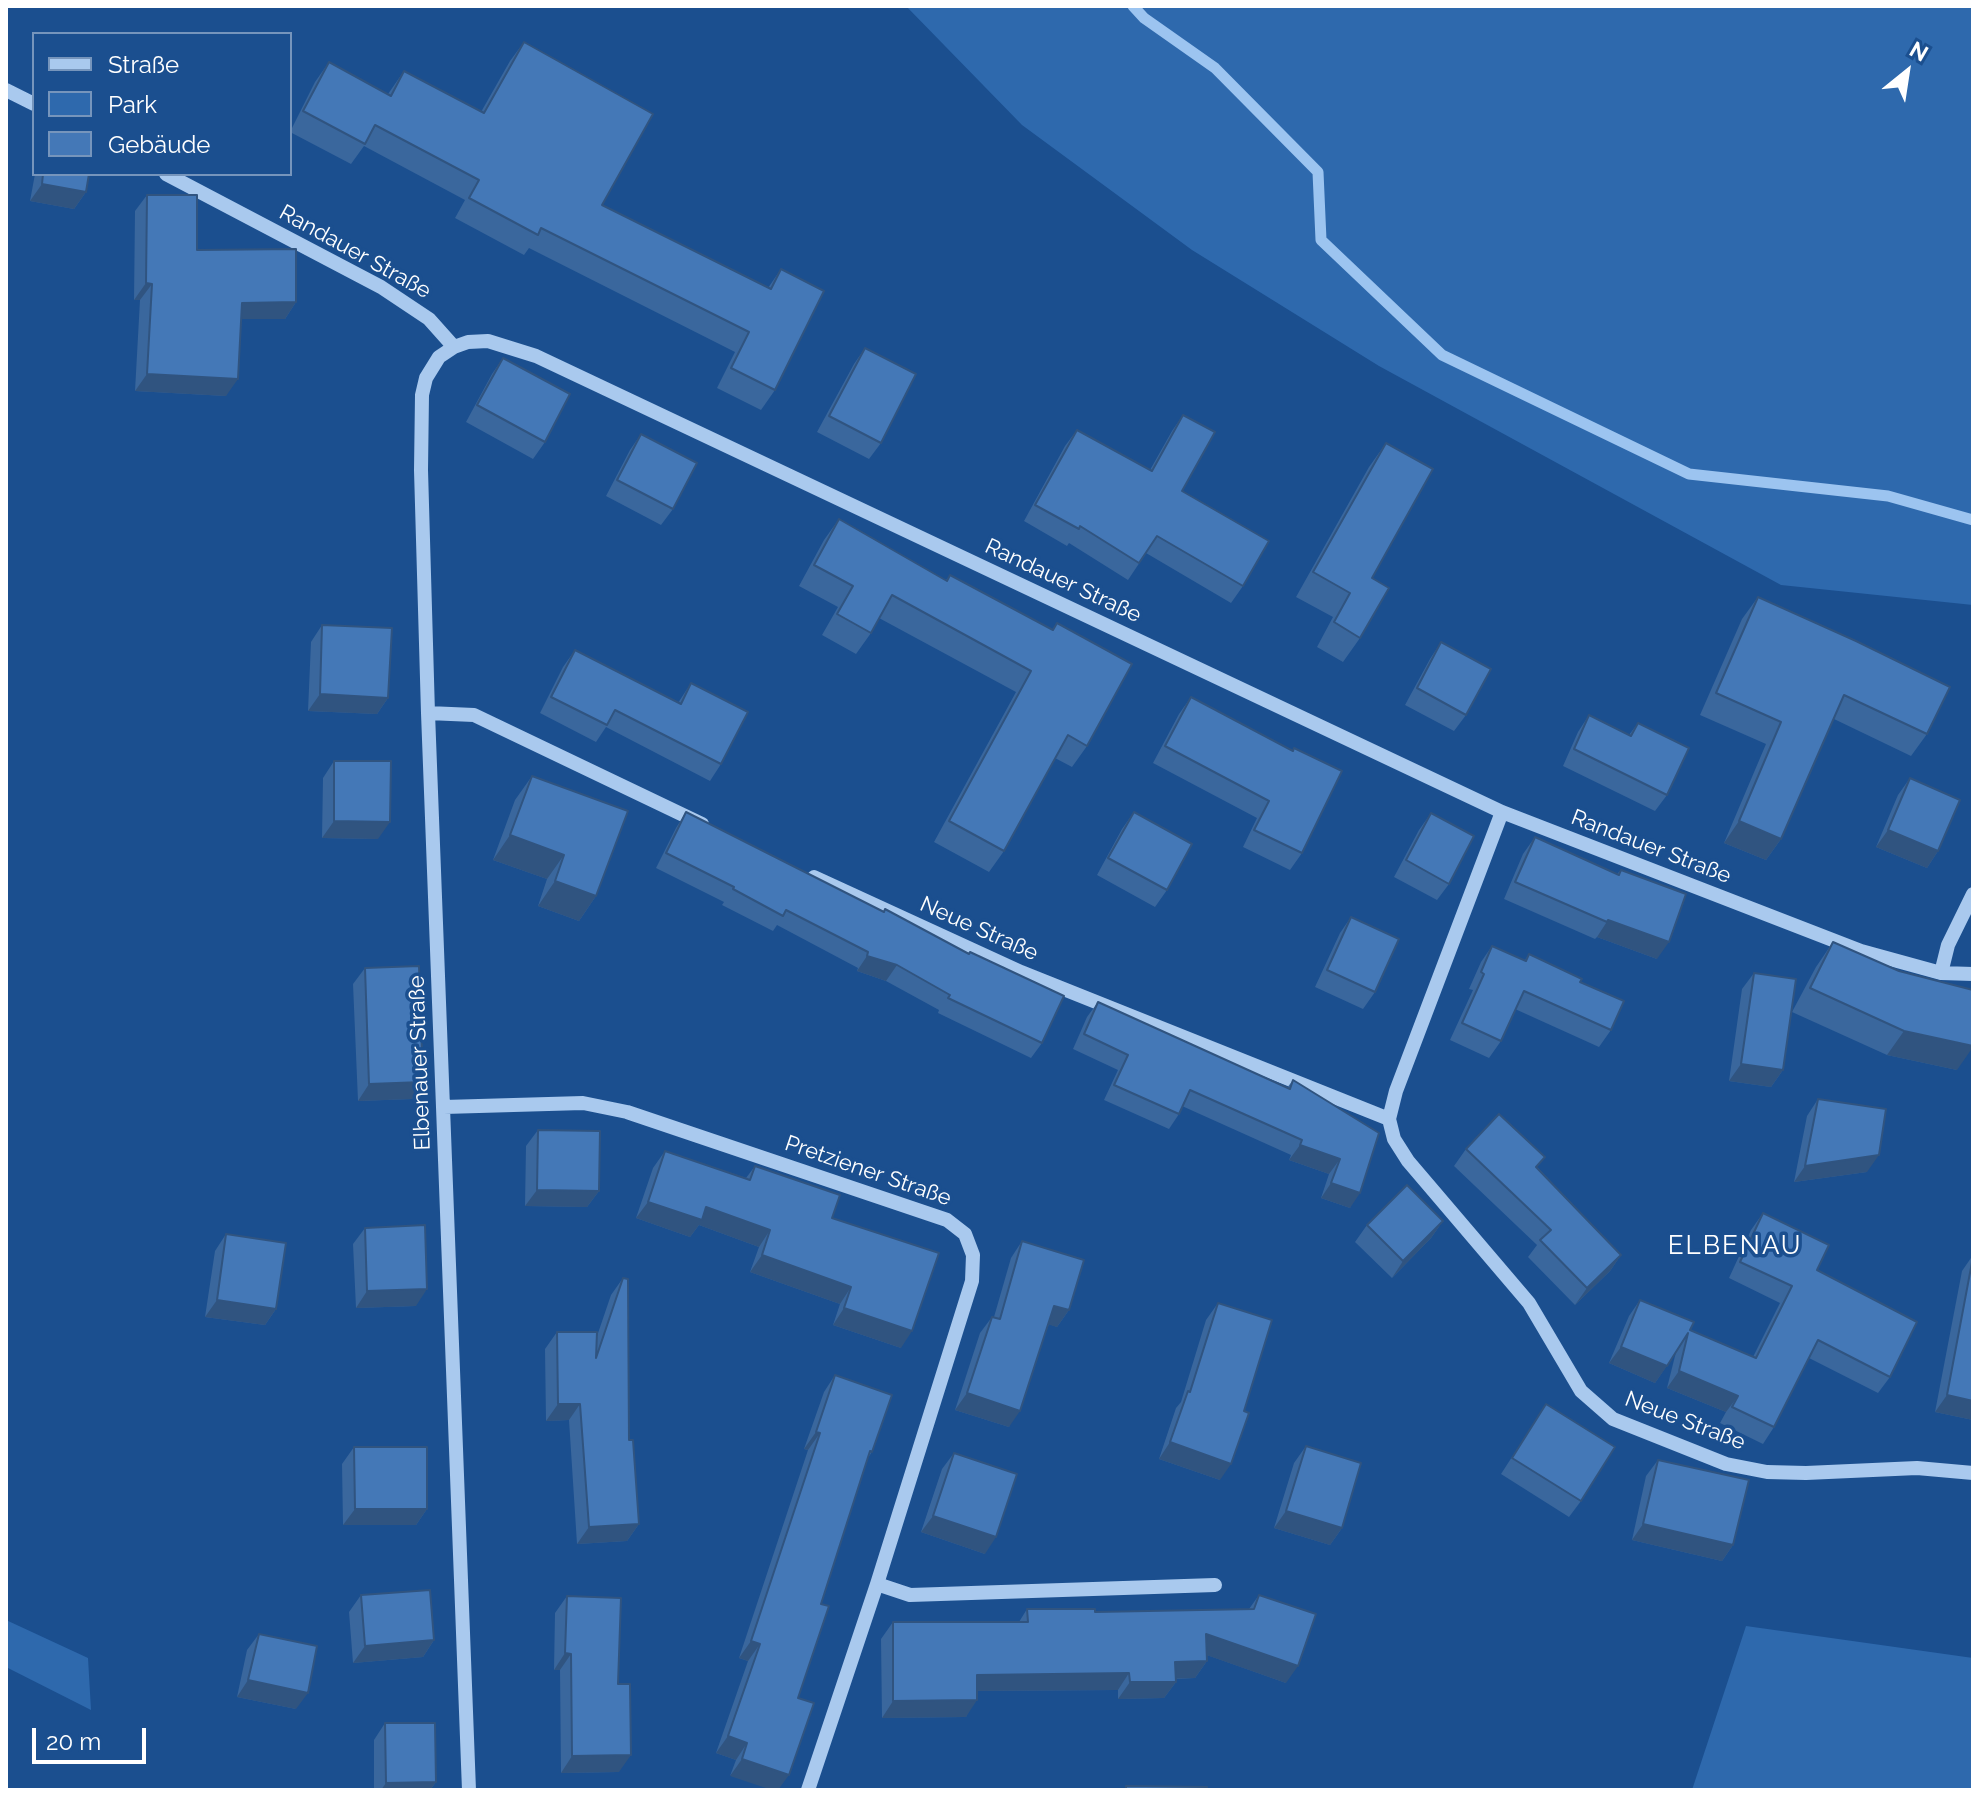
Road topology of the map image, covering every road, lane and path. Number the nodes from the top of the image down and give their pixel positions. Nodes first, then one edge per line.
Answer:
1 (6, 90) edge
2 (32, 103) edge
3 (170, 176) edge
4 (454, 347) junction
5 (428, 713) junction
6 (1502, 812) junction
7 (712, 829) edge
8 (797, 869) edge
9 (1973, 894) edge
10 (1941, 973) junction
11 (1973, 974) edge
12 (444, 1107) junction
13 (1389, 1119) junction
14 (1973, 1473) edge
15 (877, 1584) junction
16 (1215, 1585) dead end
17 (469, 1790) edge
18 (808, 1790) edge

1 - 2 street
3 - 4 street, Randauer Straße
4 - 5 street, Elbenauer Straße
4 - 6 street, Randauer Straße
5 - 7 street
5 - 12 street, Elbenauer Straße
6 - 10 street, Randauer Straße
6 - 13 street
8 - 13 street, Neue Straße
9 - 10 street
10 - 11 street, Randauer Straße
12 - 15 street, Pretziener Straße
12 - 17 street, Elbenauer Straße
13 - 14 street, Neue Straße
15 - 16 street
15 - 18 street, Pretziener Straße

